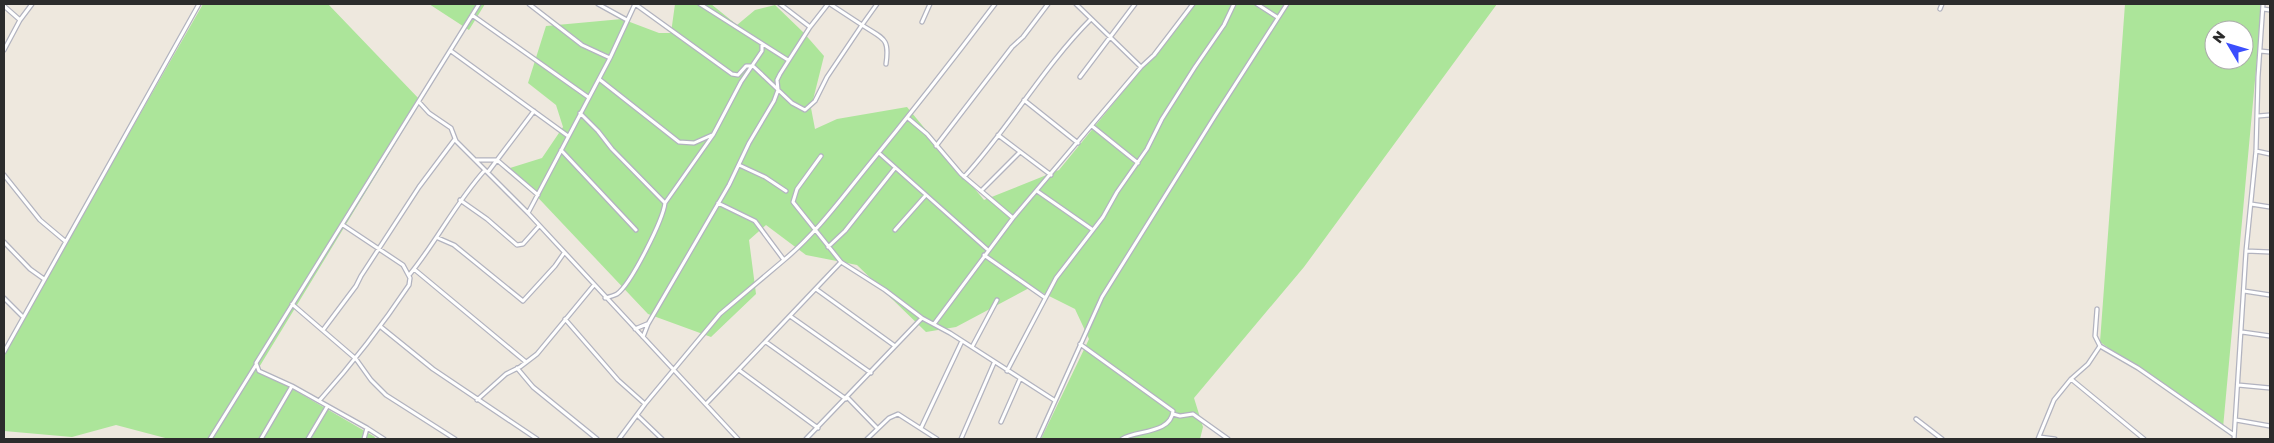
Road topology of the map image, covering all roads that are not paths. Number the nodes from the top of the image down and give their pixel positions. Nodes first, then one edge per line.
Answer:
1 (32, 4) edge
2 (199, 4) edge
3 (479, 4) edge
4 (530, 4) edge
5 (598, 4) edge
6 (635, 4) edge
7 (700, 4) edge
8 (780, 4) edge
9 (829, 4) edge
10 (878, 4) edge
11 (930, 4) edge
12 (995, 4) edge
13 (1048, 4) edge
14 (1136, 4) edge
15 (1193, 4) edge
16 (1234, 4) edge
17 (1257, 4) edge
18 (1287, 4) edge
19 (1942, 4) edge
20 (2263, 4) edge
21 (1079, 5) edge
22 (4, 6) edge
23 (1940, 9) dead end
24 (2263, 9) junction
25 (2270, 10) edge
26 (472, 15) junction
27 (1278, 17) junction
28 (1090, 18) junction
29 (20, 20) junction
30 (627, 20) junction
31 (922, 22) dead end
32 (862, 25) junction
33 (810, 27) junction
34 (1111, 36) junction
35 (762, 44) junction
36 (4, 50) edge
37 (451, 51) junction
38 (2260, 51) junction
39 (2270, 52) edge
40 (610, 58) junction
41 (788, 60) junction
42 (886, 64) dead end
43 (753, 66) junction
44 (1141, 67) junction
45 (1080, 77) dead end
46 (599, 79) junction
47 (778, 90) junction
48 (588, 97) junction
49 (1024, 100) junction
50 (419, 102) junction
51 (534, 111) junction
52 (580, 113) junction
53 (2270, 115) edge
54 (2258, 116) junction
55 (908, 118) junction
56 (1092, 126) junction
57 (713, 135) junction
58 (998, 135) junction
59 (568, 136) junction
60 (455, 139) junction
61 (1078, 143) junction
62 (936, 146) junction
63 (560, 150) junction
64 (2256, 151) junction
65 (1020, 152) junction
66 (879, 153) junction
67 (2270, 154) edge
68 (821, 156) dead end
69 (475, 160) junction
70 (497, 160) junction
71 (1138, 163) junction
72 (739, 165) junction
73 (895, 168) junction
74 (487, 171) junction
75 (4, 175) edge
76 (1051, 175) junction
77 (964, 177) junction
78 (786, 191) dead end
79 (981, 191) junction
80 (1037, 191) junction
81 (538, 195) junction
82 (926, 195) junction
83 (460, 200) junction
84 (665, 203) junction
85 (718, 203) junction
86 (2251, 204) junction
87 (2270, 207) edge
88 (528, 213) junction
89 (1014, 218) junction
90 (343, 225) junction
91 (539, 226) junction
92 (636, 230) dead end
93 (895, 230) dead end
94 (1093, 230) junction
95 (816, 231) junction
96 (438, 238) junction
97 (65, 241) junction
98 (4, 242) edge
99 (828, 247) junction
100 (380, 249) junction
101 (988, 250) junction
102 (2246, 251) junction
103 (2270, 252) edge
104 (564, 253) junction
105 (984, 255) junction
106 (784, 260) junction
107 (841, 262) junction
108 (414, 270) junction
109 (410, 274) junction
110 (44, 279) junction
111 (594, 285) junction
112 (816, 289) junction
113 (2244, 291) junction
114 (2270, 295) edge
115 (1044, 297) junction
116 (4, 298) edge
117 (606, 298) junction
118 (997, 300) dead end
119 (292, 304) junction
120 (2097, 308) dead end
121 (23, 316) junction
122 (790, 316) junction
123 (922, 318) junction
124 (565, 319) junction
125 (648, 324) junction
126 (934, 324) junction
127 (381, 327) junction
128 (634, 328) junction
129 (323, 330) junction
130 (2242, 332) junction
131 (2270, 336) edge
132 (643, 337) junction
133 (962, 340) junction
134 (766, 342) junction
135 (1080, 344) junction
136 (896, 346) junction
137 (2100, 346) junction
138 (972, 347) junction
139 (4, 352) edge
140 (356, 359) junction
141 (526, 362) junction
142 (994, 363) junction
143 (256, 364) junction
144 (518, 368) junction
145 (674, 370) junction
146 (738, 370) junction
147 (1007, 371) junction
148 (871, 373) junction
149 (1020, 379) junction
150 (2071, 379) junction
151 (2238, 385) junction
152 (292, 386) junction
153 (2270, 388) edge
154 (846, 398) junction
155 (477, 400) junction
156 (1054, 400) junction
157 (319, 402) junction
158 (645, 404) junction
159 (706, 404) junction
160 (327, 407) junction
161 (1173, 414) junction
162 (637, 415) junction
163 (1916, 419) dead end
164 (2236, 420) junction
165 (1001, 422) dead end
166 (2270, 426) edge
167 (367, 428) junction
168 (818, 428) junction
169 (877, 428) junction
170 (921, 428) junction
171 (2234, 437) edge
172 (2038, 438) edge
173 (210, 439) edge
174 (262, 439) edge
175 (308, 439) edge
176 (364, 439) edge
177 (384, 439) edge
178 (456, 439) edge
179 (537, 439) edge
180 (597, 439) edge
181 (619, 439) edge
182 (662, 439) edge
183 (738, 439) edge
184 (806, 439) edge
185 (867, 439) edge
186 (937, 439) edge
187 (961, 439) edge
188 (1038, 439) edge
189 (1122, 439) edge
190 (1228, 439) edge
191 (1942, 439) edge
192 (2055, 439) edge
193 (2144, 439) edge

1 - 29 street
2 - 97 street
3 - 26 street
4 - 40 street
5 - 30 street
6 - 30 street
6 - 43 street
7 - 35 street
8 - 33 street
9 - 32 street
9 - 33 street
10 - 32 street
11 - 31 street
12 - 55 street
13 - 62 street
14 - 34 street
15 - 44 street
16 - 71 street
17 - 27 street
18 - 27 street
19 - 23 street
20 - 24 street
21 - 28 street
22 - 29 street
24 - 25 street
24 - 38 street
26 - 37 street
26 - 48 street
27 - 135 street
28 - 34 street
28 - 49 street
29 - 36 street
30 - 40 street
32 - 42 street
32 - 47 street
33 - 41 street
34 - 44 street
34 - 45 street
35 - 41 street
35 - 43 street
37 - 50 street
37 - 51 street
38 - 39 street
38 - 54 street
40 - 46 street
41 - 47 street
43 - 47 street
43 - 57 street
44 - 56 street
46 - 48 street
46 - 57 street
47 - 72 street
48 - 52 street
49 - 58 street
49 - 61 street
50 - 60 street
50 - 90 street
51 - 59 street
51 - 70 street
52 - 59 street
52 - 84 street
53 - 54 street
54 - 64 street
55 - 62 street
55 - 66 street
56 - 61 street
56 - 71 street
57 - 84 street
58 - 65 street
58 - 77 street
59 - 63 street
60 - 69 street
60 - 100 street
61 - 76 street
62 - 77 street
63 - 81 street
63 - 92 street
64 - 67 street
64 - 86 street
65 - 76 street
65 - 79 street
66 - 73 street
66 - 95 street
68 - 95 street
69 - 70 street
69 - 74 street
70 - 74 street
70 - 81 street
71 - 94 street
72 - 78 street
72 - 85 street
73 - 82 street
73 - 99 street
74 - 83 street
74 - 88 street
75 - 97 street
76 - 80 street
77 - 79 street
79 - 89 street
80 - 89 street
80 - 94 street
81 - 88 street
82 - 93 street
82 - 101 street
83 - 91 street
83 - 96 street
84 - 117 street
85 - 106 street
85 - 125 street
86 - 87 street
86 - 102 street
88 - 91 street
89 - 101 street
90 - 100 street
90 - 119 street
91 - 104 street
94 - 115 street
95 - 99 street
95 - 106 street
96 - 104 street
96 - 108 street
97 - 110 street
98 - 110 street
99 - 107 street
100 - 109 street
100 - 129 street
101 - 105 street
102 - 103 street
102 - 113 street
104 - 111 street
105 - 115 street
105 - 126 street
106 - 145 street
107 - 112 street
107 - 123 street
108 - 109 street
108 - 141 street
109 - 127 street
110 - 121 street
111 - 117 street
111 - 124 street
112 - 122 street
112 - 136 street
113 - 114 street
113 - 130 street
115 - 147 street
116 - 121 street
117 - 128 street
118 - 138 street
119 - 129 street
119 - 143 street
120 - 137 street
121 - 139 street
122 - 134 street
122 - 148 street
123 - 126 street
123 - 136 street
124 - 141 street
124 - 158 street
125 - 128 street
125 - 132 street
126 - 133 street
127 - 140 street
127 - 155 street
128 - 132 street
129 - 140 street
130 - 131 street
130 - 151 street
132 - 145 street
133 - 138 street
133 - 170 street
134 - 146 street
134 - 154 street
135 - 156 street
135 - 161 street
136 - 148 street
137 - 150 street
137 - 171 street
138 - 142 street
140 - 157 street
140 - 178 street
141 - 144 street
142 - 147 street
142 - 187 street
143 - 152 street
143 - 173 street
144 - 155 street
144 - 180 street
145 - 158 street
145 - 159 street
146 - 159 street
146 - 168 street
147 - 149 street
148 - 154 street
149 - 156 street
149 - 165 street
150 - 172 street
150 - 193 street
151 - 153 street
151 - 164 street
152 - 157 street
152 - 174 street
154 - 168 street
154 - 169 street
155 - 179 street
156 - 188 street
157 - 160 street
158 - 162 street
159 - 183 street
160 - 167 street
160 - 175 street
161 - 189 street
161 - 190 street
162 - 181 street
162 - 182 street
163 - 191 street
164 - 166 street
164 - 171 street
167 - 176 street
167 - 177 street
168 - 184 street
169 - 170 street
169 - 185 street
170 - 186 street
172 - 192 street

